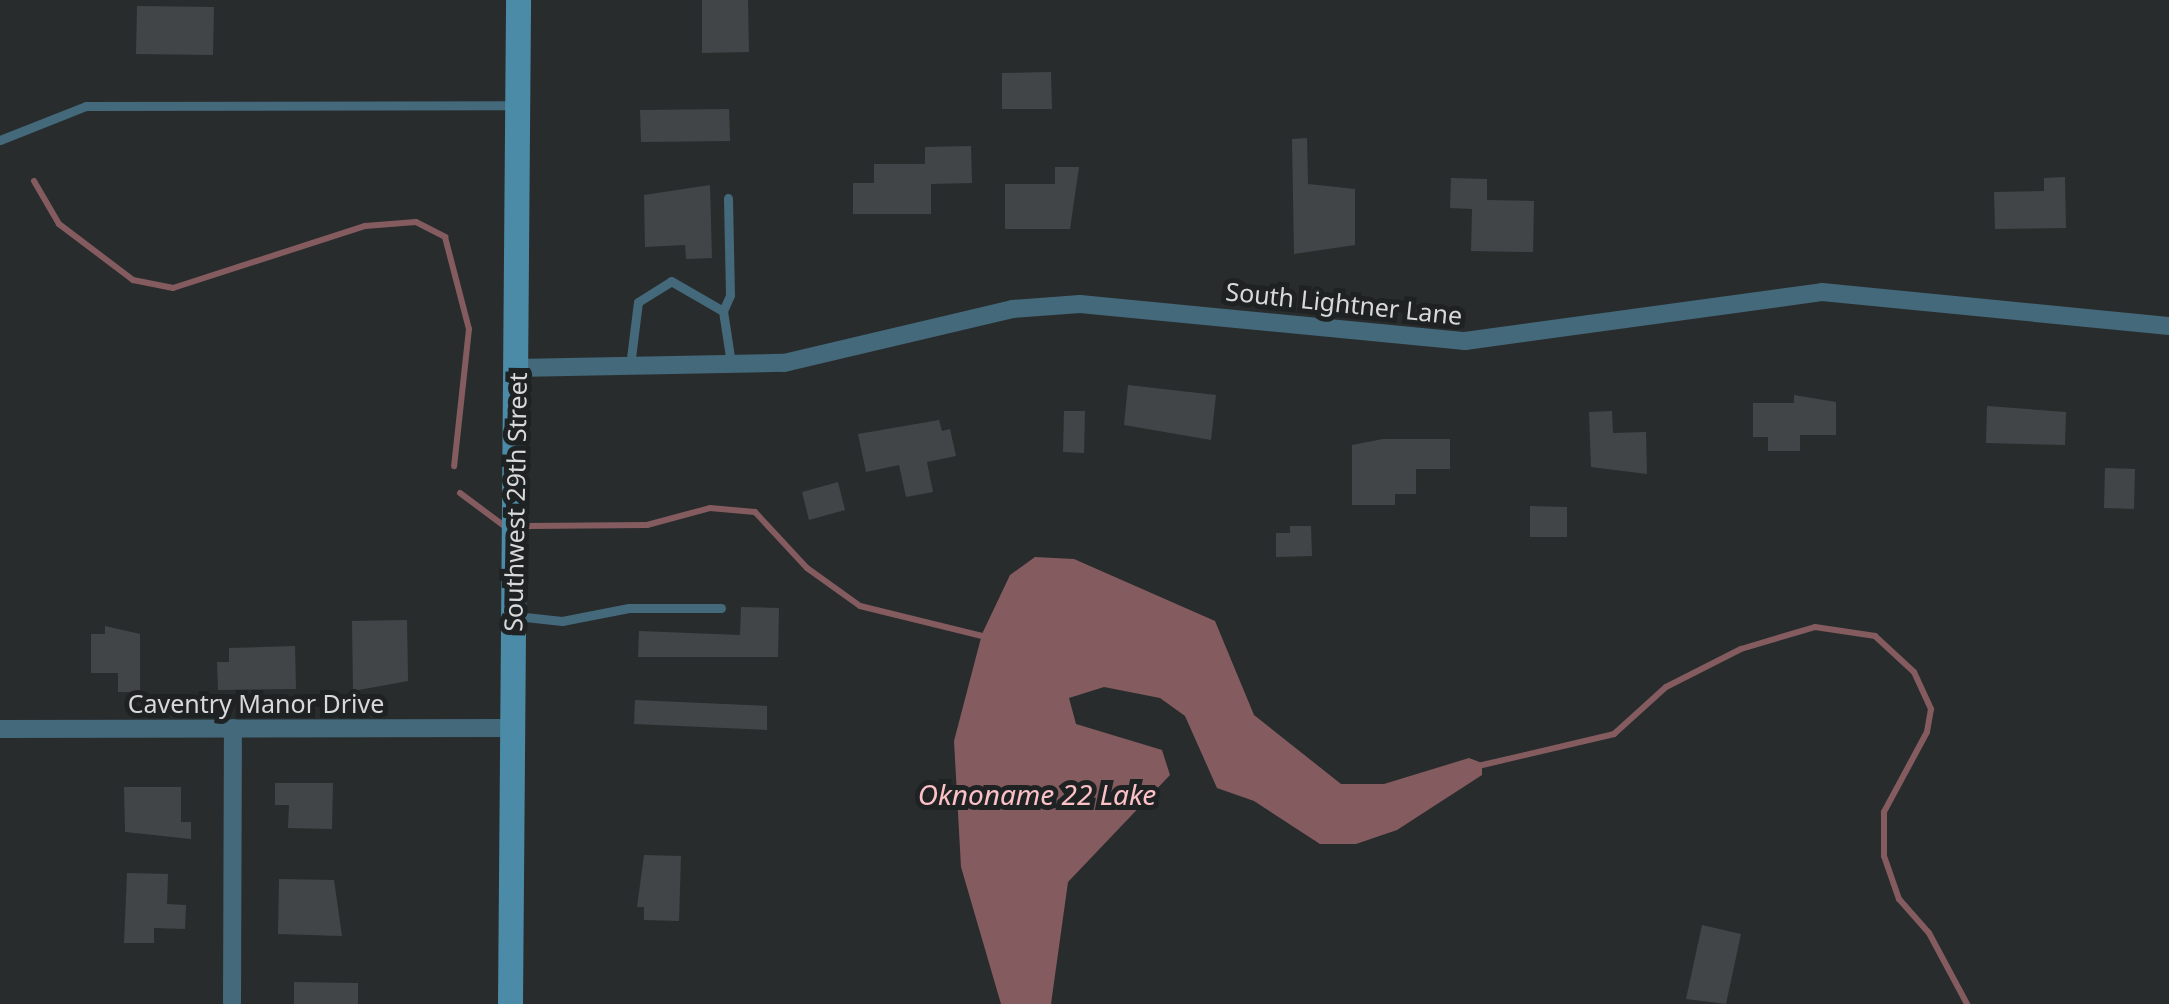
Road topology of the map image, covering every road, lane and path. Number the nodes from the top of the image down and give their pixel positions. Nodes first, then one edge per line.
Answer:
1 (518, 0) edge
2 (518, 106) junction
3 (0, 140) edge
4 (728, 198) dead end
5 (723, 311) junction
6 (2169, 326) edge
7 (731, 366) junction
8 (516, 368) junction
9 (630, 368) junction
10 (721, 608) dead end
11 (514, 616) junction
12 (233, 728) junction
13 (513, 728) junction
14 (0, 729) edge
15 (232, 1002) edge
16 (510, 1004) edge

1 - 2 street, Southwest 29th Street
2 - 3 lane
2 - 8 street, Southwest 29th Street
4 - 5 lane
5 - 7 lane
5 - 9 lane
6 - 7 street, South Lightner Lane
7 - 9 street, South Lightner Lane
8 - 9 street, South Lightner Lane
8 - 11 street, Southwest 29th Street
10 - 11 lane
11 - 13 street, Southwest 29th Street
12 - 13 street, Caventry Manor Drive
12 - 14 street, Caventry Manor Drive
12 - 15 street
13 - 16 street, Southwest 29th Street

